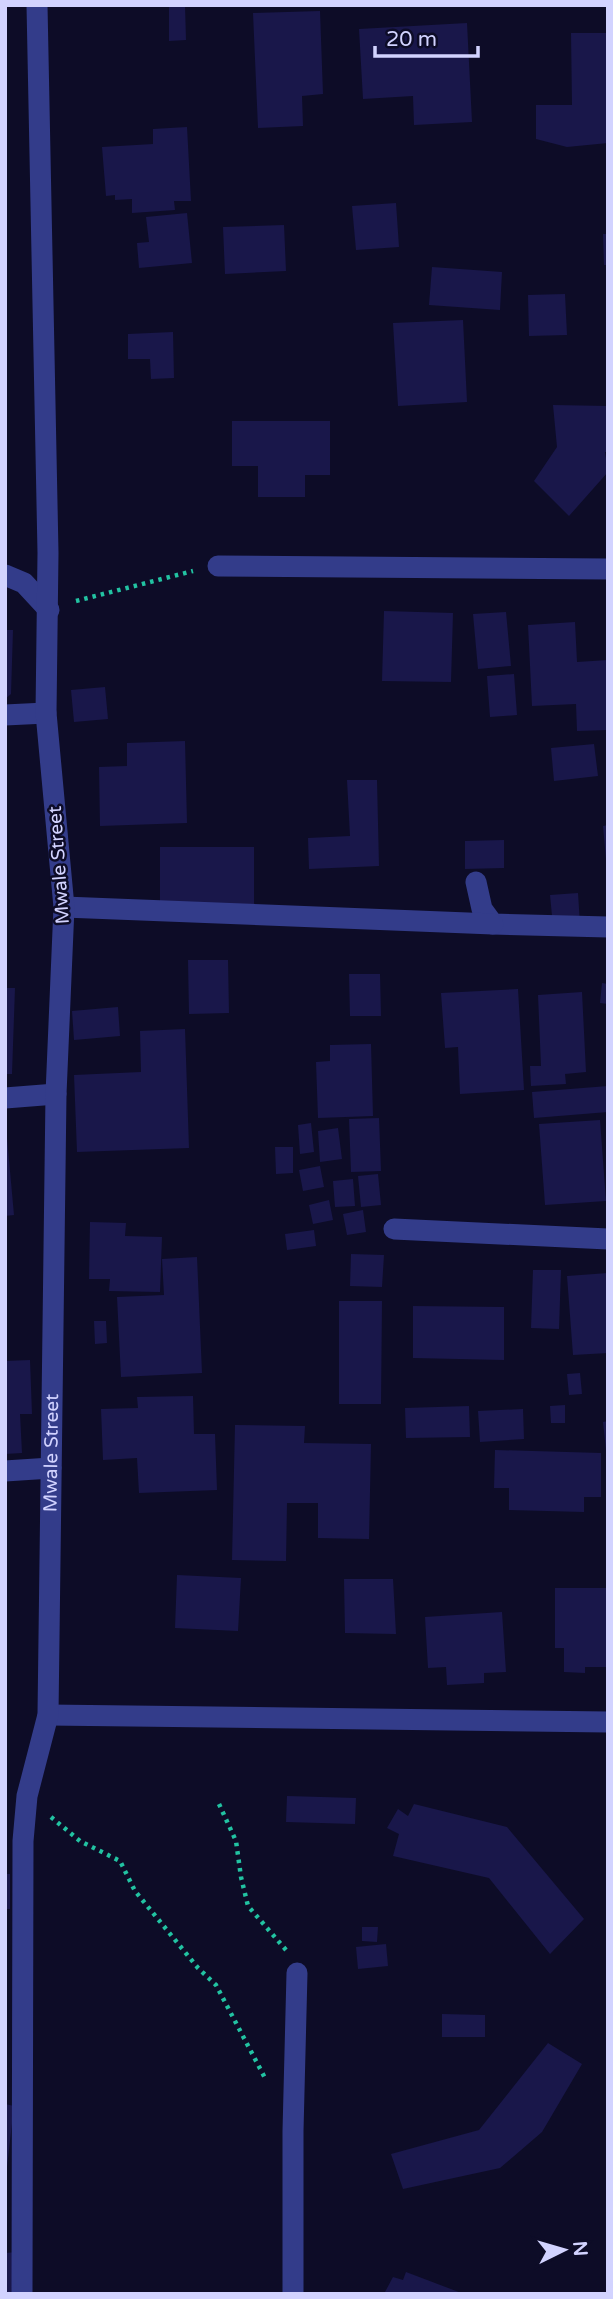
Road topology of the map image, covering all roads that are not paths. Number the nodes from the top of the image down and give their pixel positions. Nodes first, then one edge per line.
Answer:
1 (37, 5) edge
2 (218, 566) road end
3 (608, 569) edge
4 (5, 575) edge
5 (49, 610) junction
6 (46, 713) junction
7 (5, 715) edge
8 (476, 882) dead end
9 (64, 907) junction
10 (493, 924) junction
11 (608, 927) edge
12 (56, 1094) junction
13 (5, 1098) edge
14 (394, 1229) dead end
15 (608, 1239) edge
16 (51, 1468) junction
17 (5, 1471) edge
18 (48, 1715) junction
19 (608, 1722) edge
20 (297, 1973) dead end
21 (13, 2207) edge
22 (22, 2294) edge
23 (293, 2294) edge

1 - 5 street, Mwale Street
2 - 3 street
4 - 5 street
5 - 6 street, Mwale Street
6 - 7 street
6 - 9 street, Mwale Street
8 - 10 street
9 - 10 street
9 - 12 street, Mwale Street
10 - 11 street
12 - 13 street
12 - 16 street, Mwale Street
14 - 15 street
16 - 17 street
16 - 18 street, Mwale Street
18 - 19 street
18 - 21 street, Mwale Street
20 - 23 street
21 - 22 street, Mwale Street

